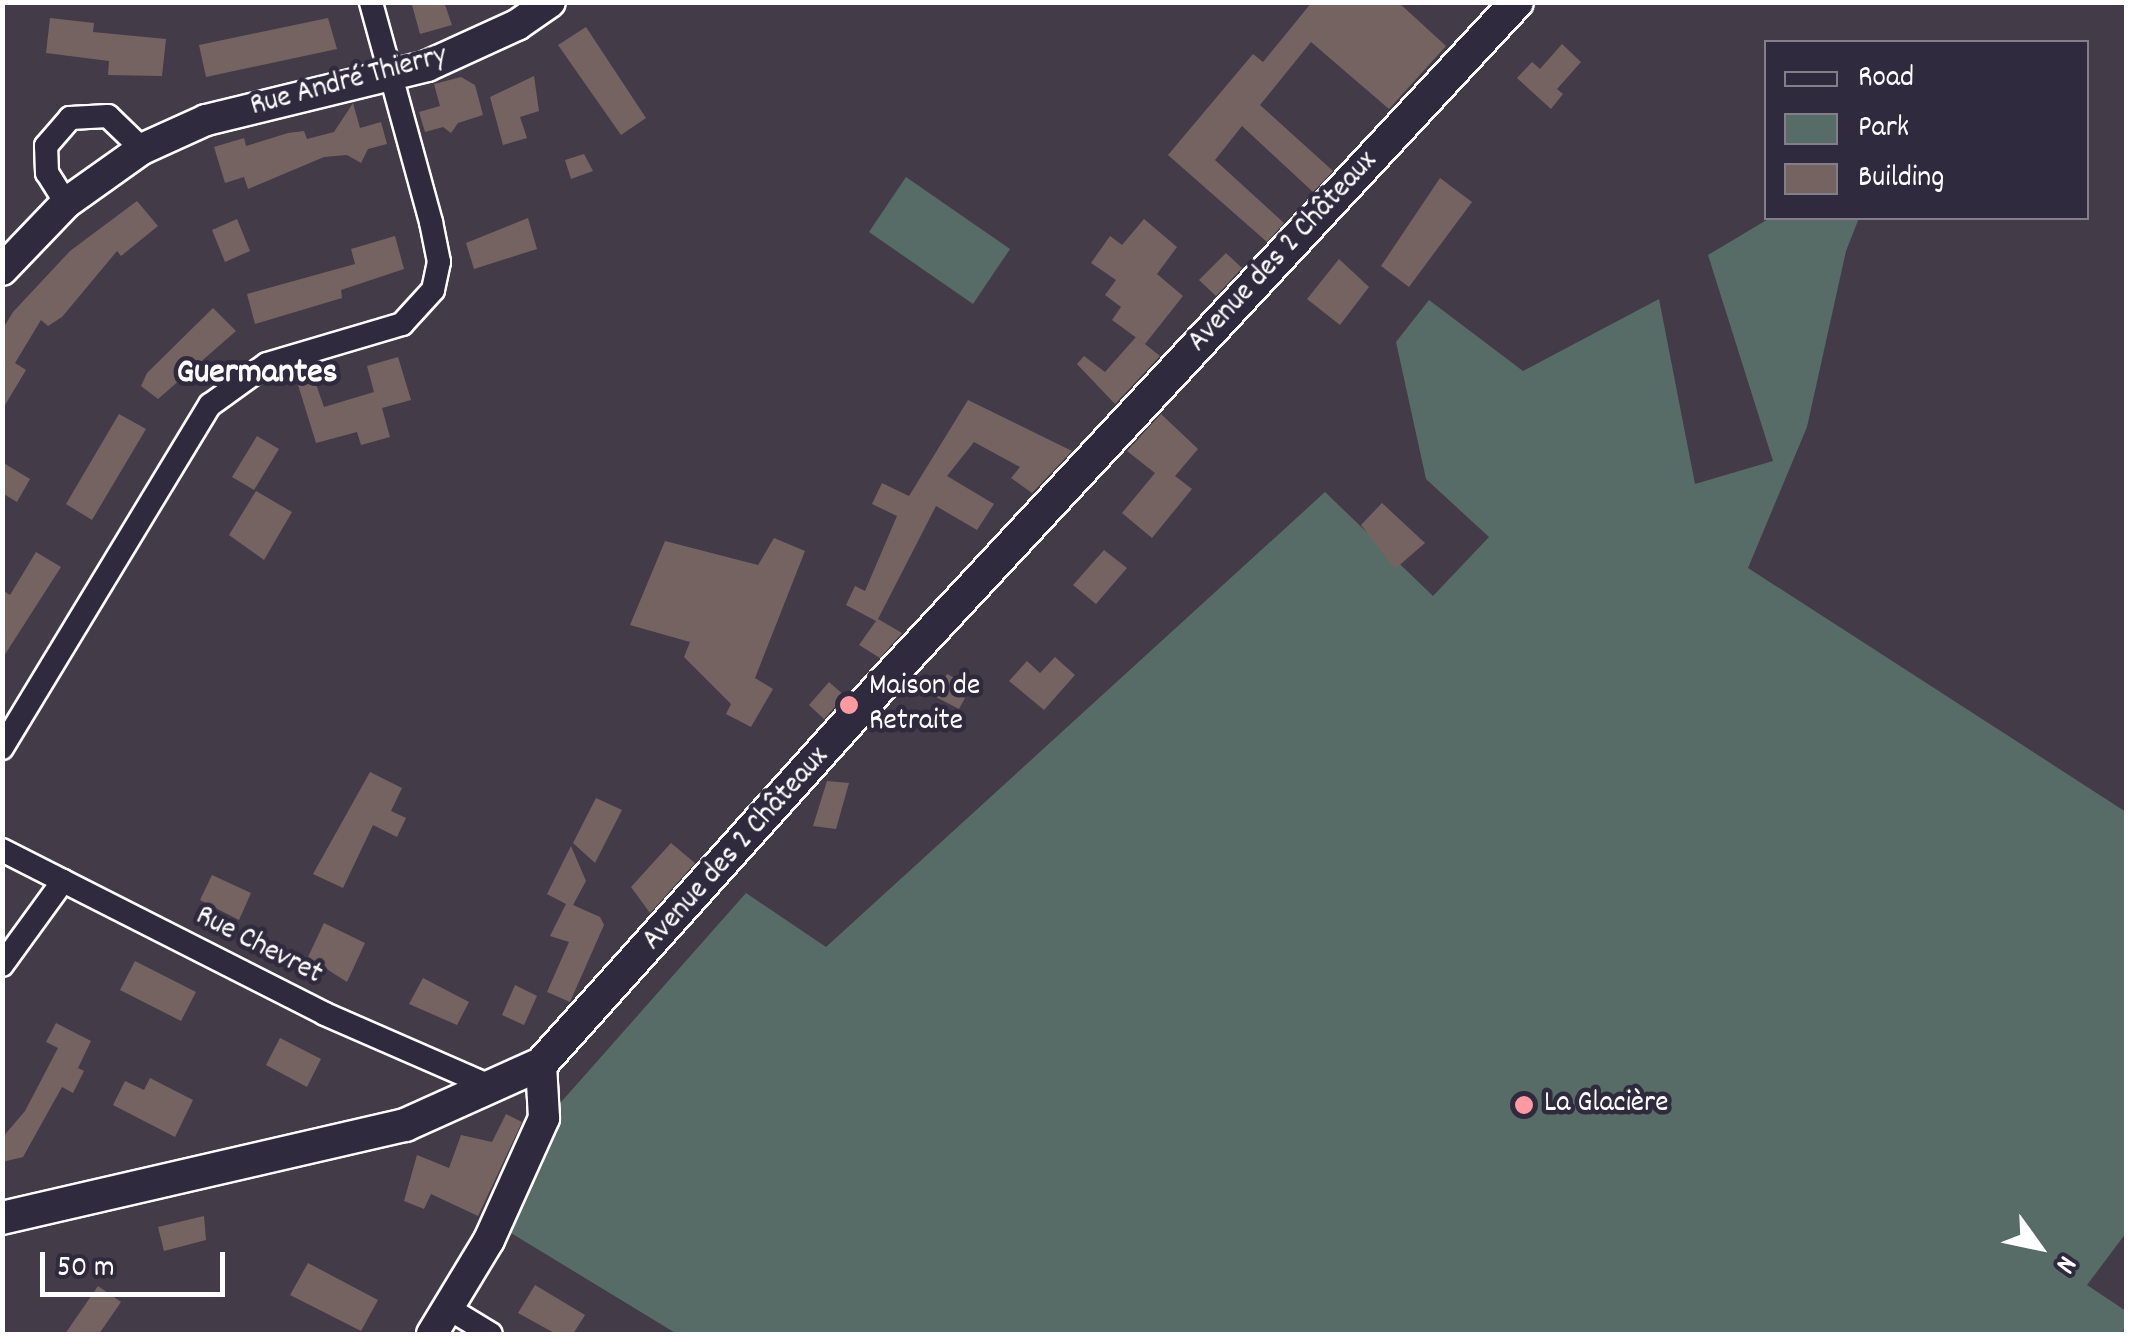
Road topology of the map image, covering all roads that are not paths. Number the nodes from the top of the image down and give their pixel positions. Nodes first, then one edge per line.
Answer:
1 (370, 2) edge
2 (550, 2) edge
3 (1517, 2) edge
4 (391, 78) junction
5 (142, 150) junction
6 (66, 203) junction
7 (2, 270) edge
8 (2, 748) edge
9 (2, 850) edge
10 (63, 880) junction
11 (2, 965) edge
12 (541, 1064) junction
13 (492, 1087) junction
14 (2, 1218) edge
15 (448, 1308) junction
16 (432, 1334) edge
17 (490, 1334) edge

1 - 4 street
2 - 4 street, Rue André Thierry
3 - 12 main road, Avenue des 2 Châteaux
4 - 5 street, Rue André Thierry
4 - 8 street
5 - 6 street, Rue André Thierry
5 - 6 street
6 - 7 street, Rue André Thierry
9 - 10 street, Rue Chevret
10 - 11 street
10 - 13 street, Rue Chevret
12 - 13 main road, Avenue des 2 Châteaux
12 - 15 street
13 - 14 main road, Avenue des 2 Châteaux
15 - 16 street
15 - 17 street

